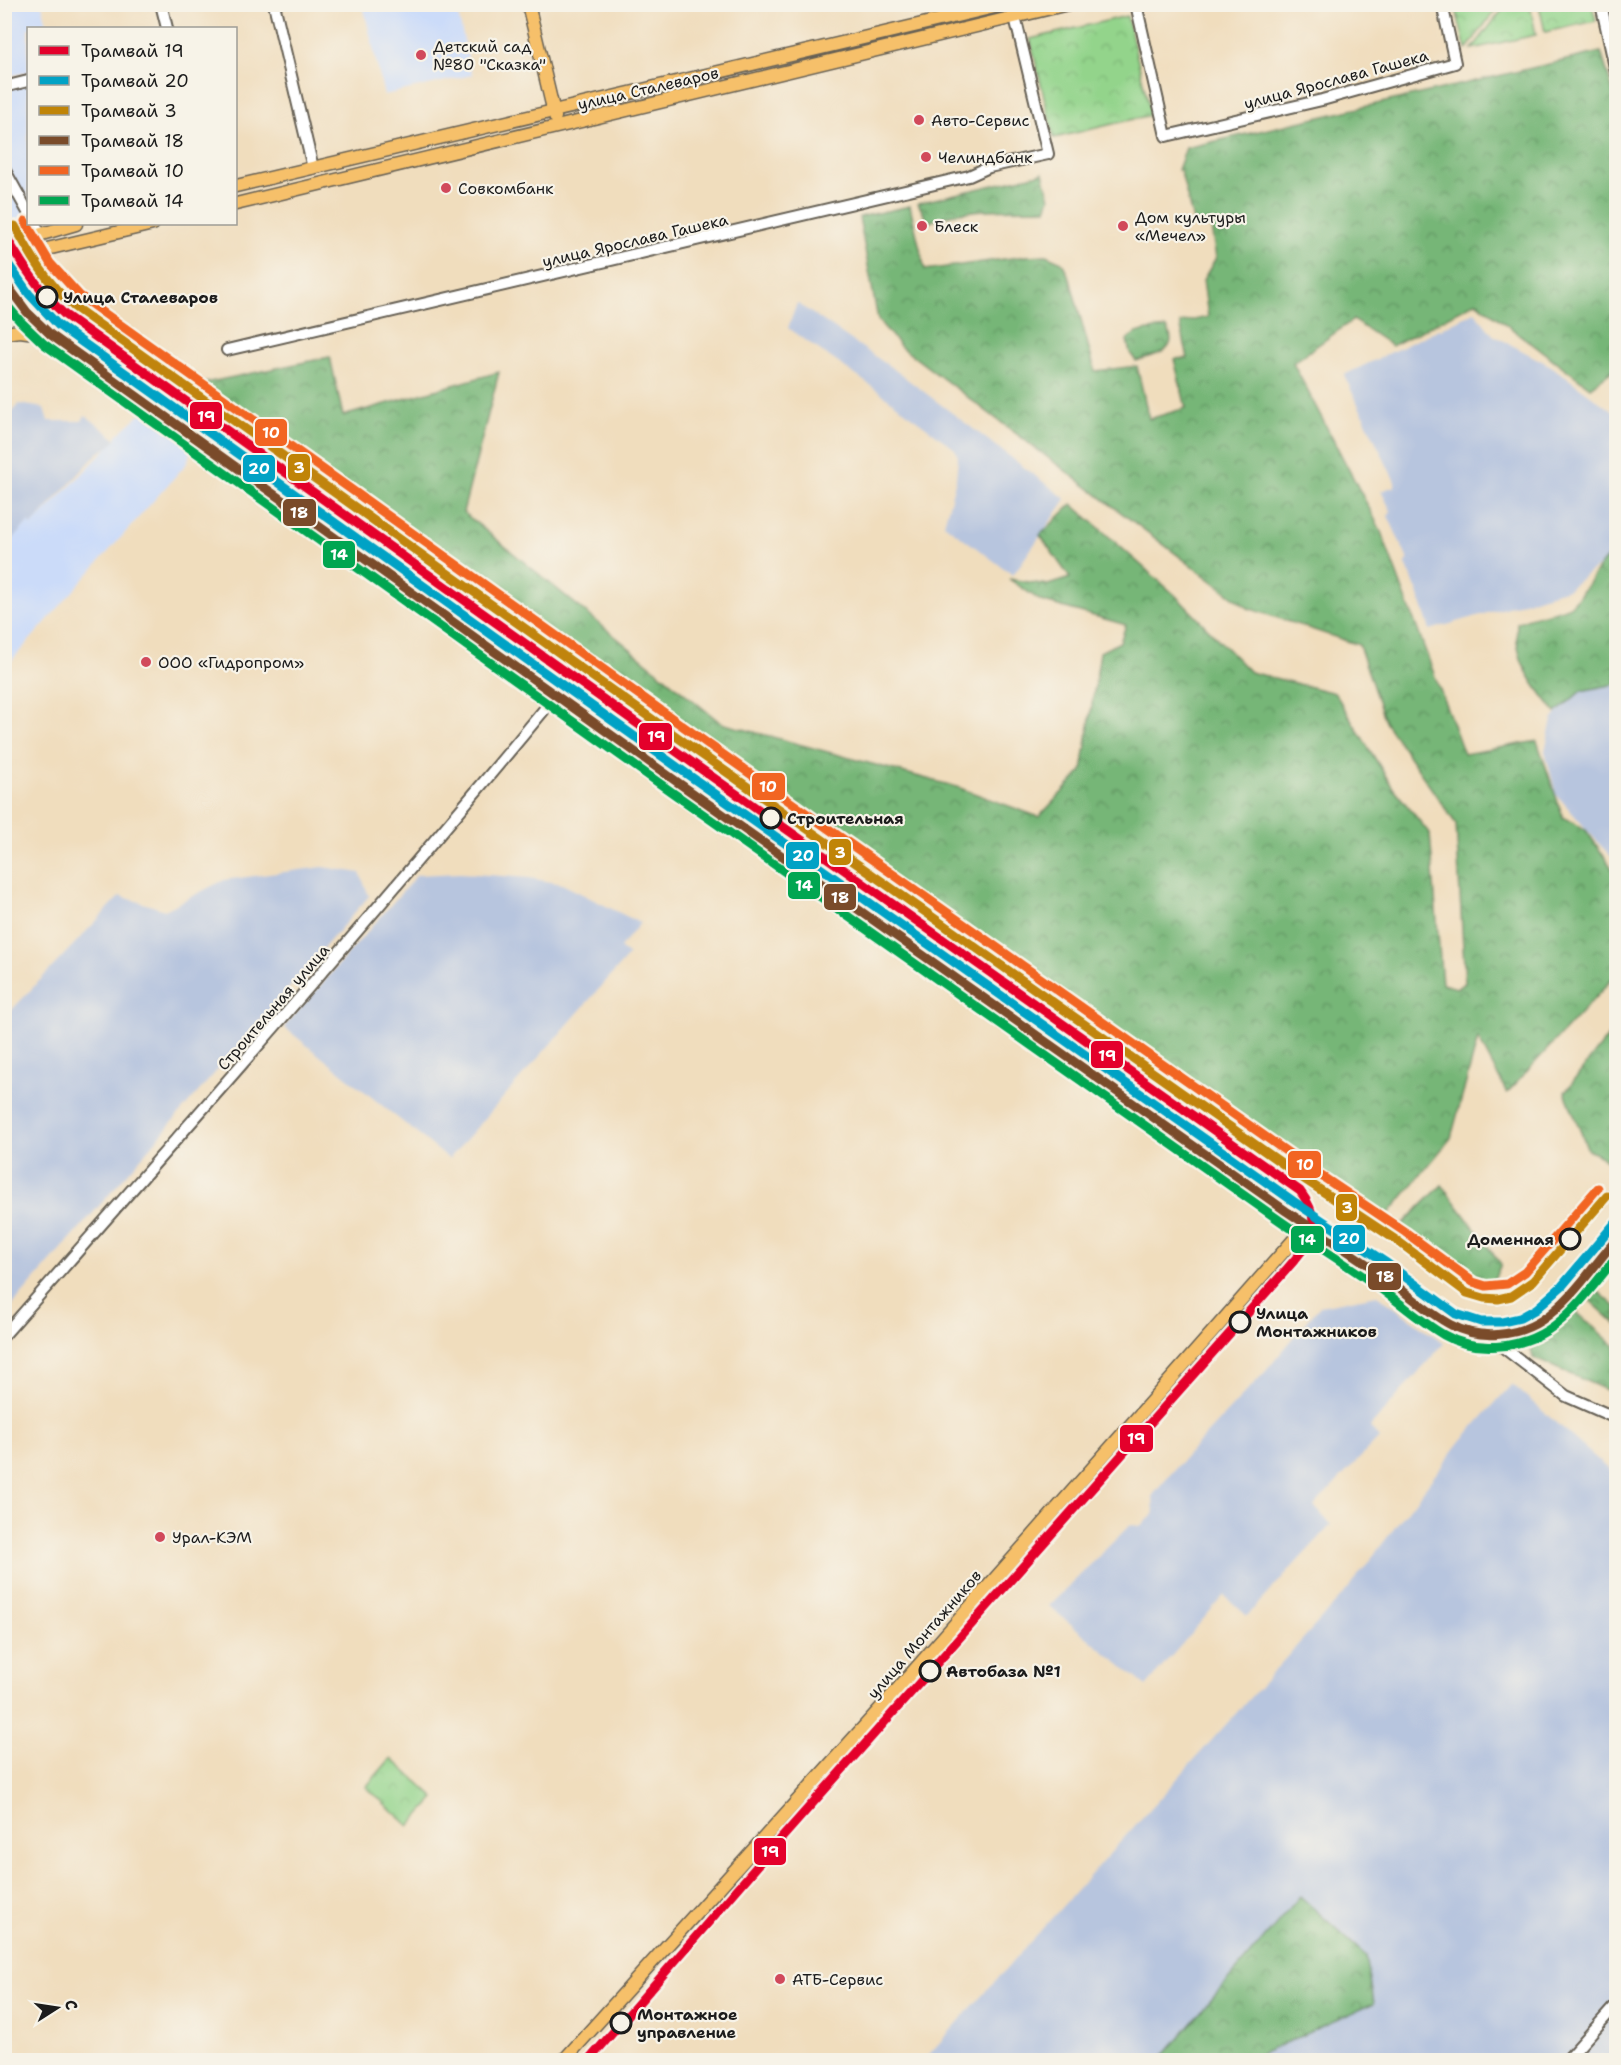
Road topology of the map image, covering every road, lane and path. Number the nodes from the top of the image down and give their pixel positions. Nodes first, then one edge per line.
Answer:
1 (161, 4) edge
2 (274, 4) edge
3 (528, 4) edge
4 (1068, 4) edge
5 (1136, 4) edge
6 (1442, 4) edge
7 (1601, 4) edge
8 (1011, 9) edge
9 (167, 27) edge
10 (1617, 72) edge
11 (27, 81) edge
12 (4, 87) edge
13 (554, 111) junction
14 (558, 127) junction
15 (313, 168) junction
16 (4, 169) edge
17 (237, 186) edge
18 (237, 204) edge
19 (27, 210) edge
20 (66, 225) edge
21 (149, 225) edge
22 (37, 228) edge
23 (4, 245) edge
24 (44, 250) junction
25 (4, 261) edge
26 (4, 281) edge
27 (4, 333) edge
28 (62, 338) junction
29 (227, 350) dead end
30 (558, 693) junction
31 (1306, 1226) junction
32 (1617, 1248) edge
33 (4, 1335) edge
34 (1499, 1344) junction
35 (1617, 1418) edge
36 (1617, 2005) edge
37 (564, 2061) edge
38 (1567, 2061) edge

1 - 9 street
2 - 15 street
3 - 13 main road
4 - 8 main road, улица Сталеваров
5 - 6 street, улица Ярослава Гашека
7 - 10 street
8 - 13 main road, улица Сталеваров
8 - 14 main road, улица Сталеваров
8 - 29 street, улица Ярослава Гашека
11 - 12 street
13 - 14 main road
13 - 15 main road, улица Сталеваров
14 - 18 main road, улица Сталеваров
15 - 17 main road, улица Сталеваров
16 - 19 street
20 - 22 main road
21 - 24 main road
22 - 23 main road
22 - 24 main road
24 - 25 main road
26 - 28 main road
27 - 28 main road
28 - 30 main road
30 - 31 main road
30 - 33 street, Строительная улица
31 - 34 main road
31 - 37 main road, улица Монтажников
32 - 34 main road
34 - 35 street
36 - 38 street

